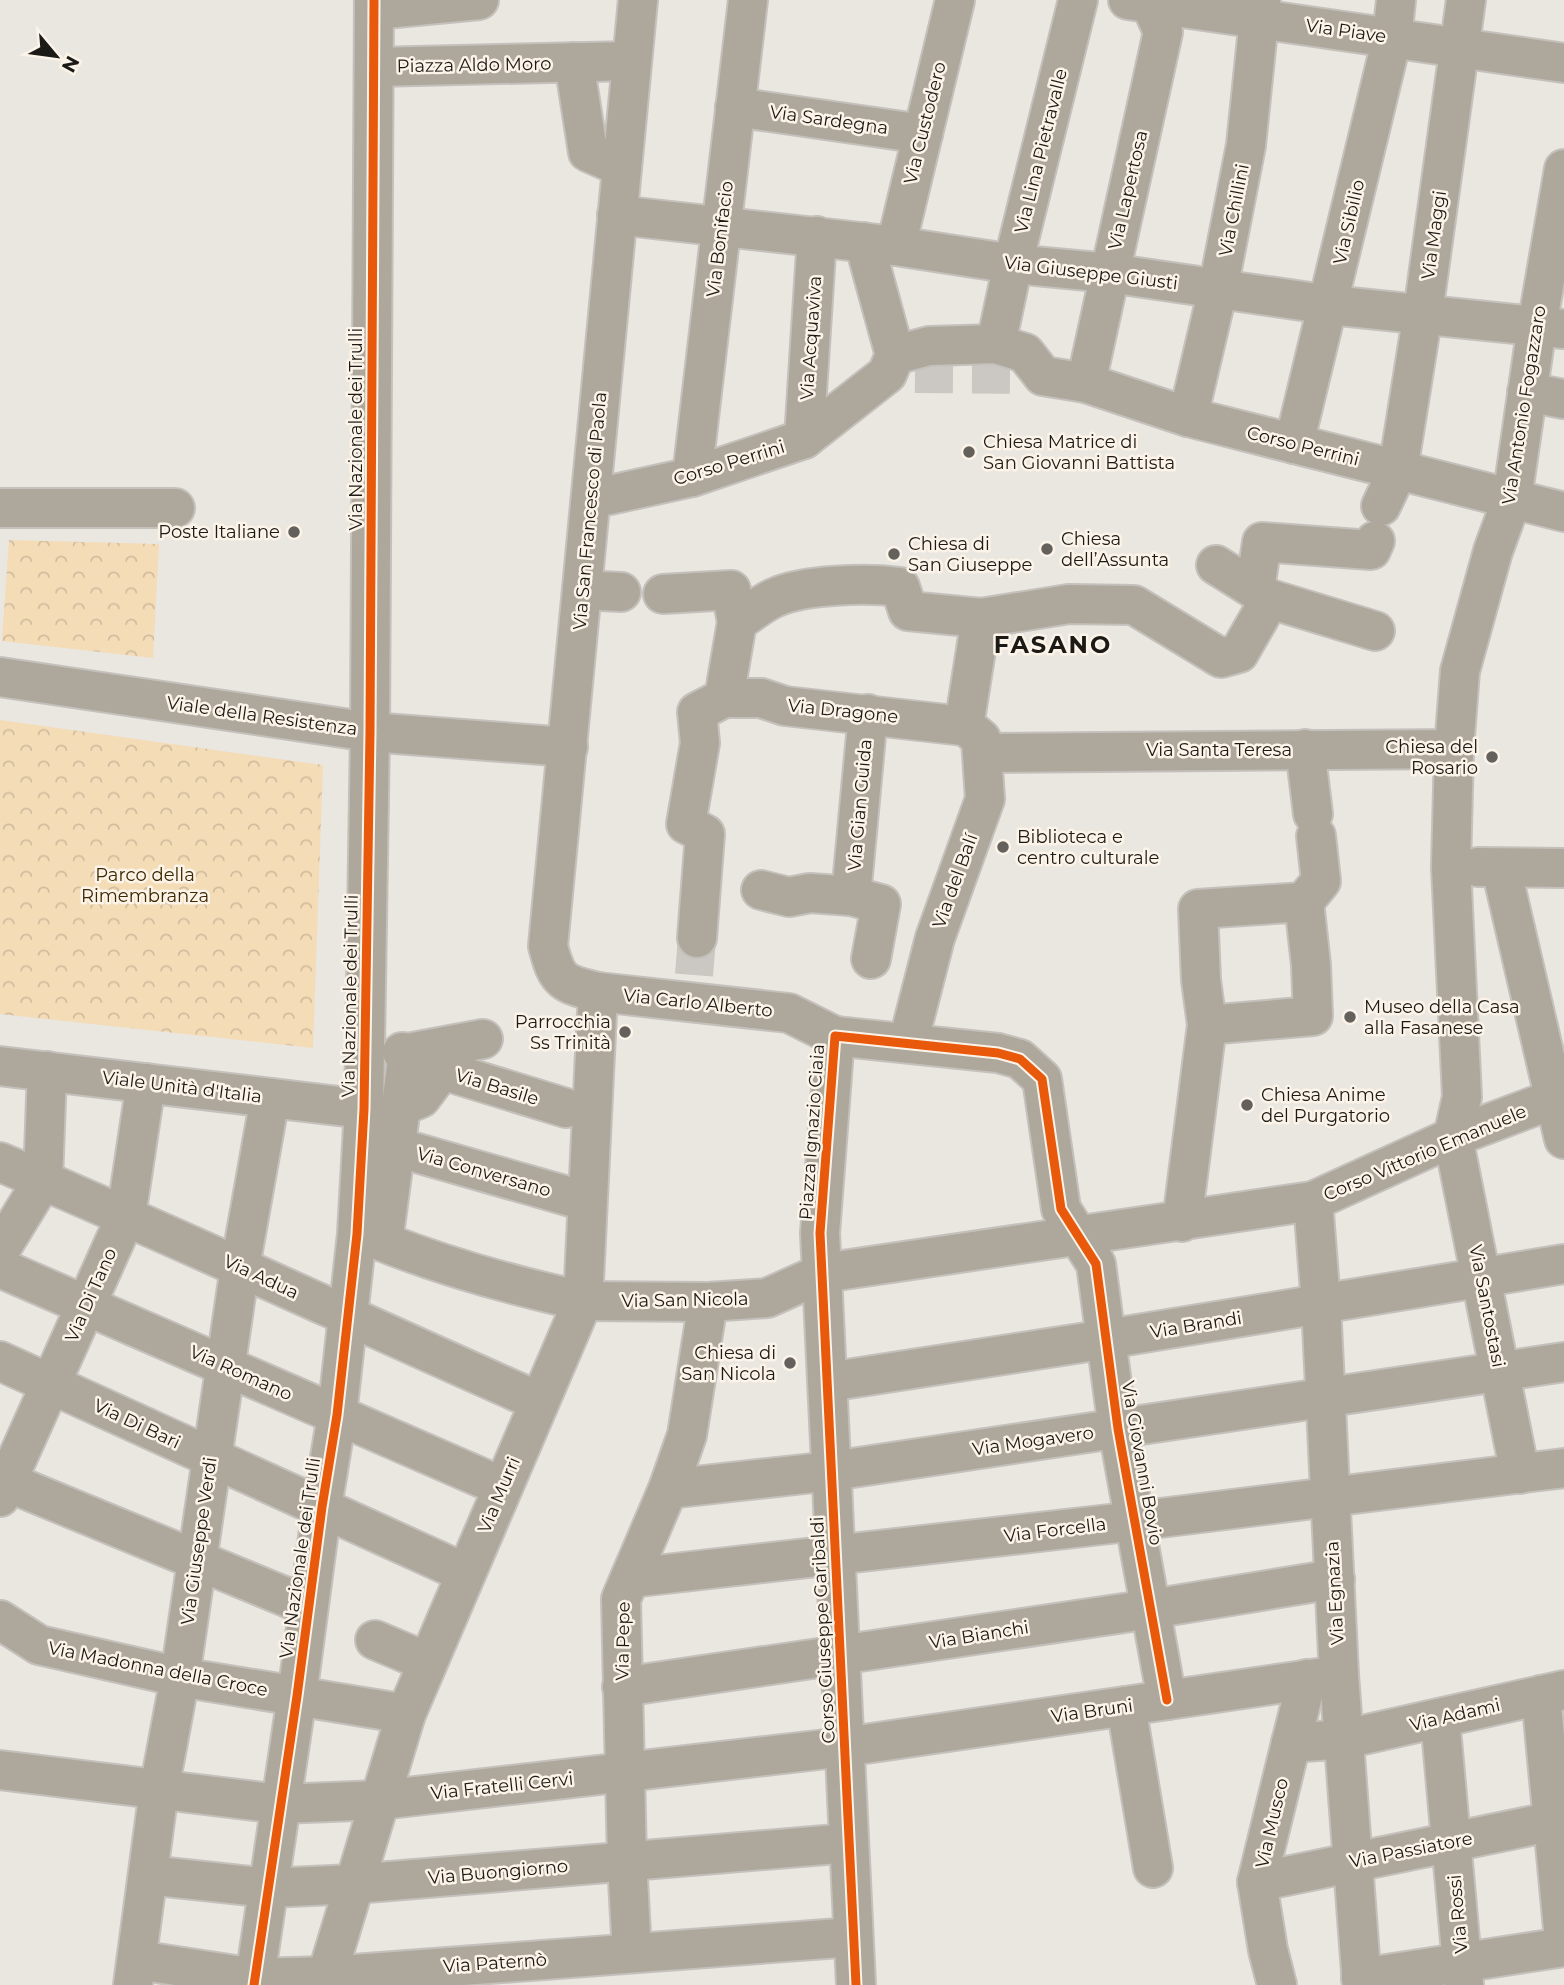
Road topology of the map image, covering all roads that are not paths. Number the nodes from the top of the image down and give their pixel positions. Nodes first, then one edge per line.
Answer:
1 (479, 0) edge
2 (638, 0) edge
3 (748, 0) edge
4 (955, 0) edge
5 (1078, 0) edge
6 (1396, 0) edge
7 (1466, 0) edge
8 (1142, 1) edge
9 (374, 5) edge
10 (1260, 9) edge
11 (1392, 38) junction
12 (1460, 48) junction
13 (631, 61) junction
14 (574, 62) junction
15 (1564, 63) edge
16 (374, 67) junction
17 (735, 107) junction
18 (923, 134) junction
19 (622, 167) junction
20 (1564, 169) edge
21 (617, 215) junction
22 (721, 227) junction
23 (817, 236) junction
24 (880, 244) junction
25 (1013, 264) junction
26 (1109, 273) junction
27 (1218, 289) junction
28 (1329, 305) junction
29 (1423, 313) junction
30 (1550, 328) edge
31 (996, 344) junction
32 (899, 368) junction
33 (1086, 383) junction
34 (1527, 392) junction
35 (1564, 399) edge
36 (1188, 417) junction
37 (804, 439) junction
38 (1294, 443) junction
39 (1398, 470) junction
40 (692, 477) junction
41 (591, 499) junction
42 (1512, 499) junction
43 (0, 508) edge
44 (175, 508) dead end
45 (1564, 512) edge
46 (1216, 565) dead end
47 (582, 590) junction
48 (621, 592) dead end
49 (663, 594) dead end
50 (1263, 594) junction
51 (981, 618) junction
52 (737, 622) junction
53 (1375, 631) dead end
54 (0, 677) edge
55 (710, 705) junction
56 (868, 714) junction
57 (370, 732) junction
58 (974, 739) junction
59 (568, 747) junction
60 (1305, 749) junction
61 (1454, 749) junction
62 (1451, 867) junction
63 (1501, 867) junction
64 (1564, 868) edge
65 (733, 883) junction
66 (851, 897) junction
67 (1304, 902) junction
68 (872, 959) dead end
69 (694, 972) junction
70 (598, 992) junction
71 (1207, 1025) junction
72 (835, 1036) junction
73 (483, 1039) dead end
74 (908, 1043) junction
75 (365, 1048) junction
76 (408, 1053) junction
77 (0, 1066) edge
78 (47, 1072) junction
79 (146, 1083) junction
80 (1559, 1096) edge
81 (270, 1098) junction
82 (382, 1107) junction
83 (566, 1108) dead end
84 (1453, 1137) junction
85 (1564, 1139) edge
86 (396, 1147) junction
87 (0, 1162) edge
88 (43, 1180) junction
89 (571, 1198) dead end
90 (1314, 1201) junction
91 (126, 1216) junction
92 (1182, 1222) junction
93 (1077, 1236) junction
94 (0, 1250) edge
95 (1564, 1264) edge
96 (240, 1267) junction
97 (0, 1268) edge
98 (823, 1273) junction
99 (1481, 1277) junction
100 (572, 1298) junction
101 (708, 1302) junction
102 (86, 1304) junction
103 (1321, 1304) junction
104 (348, 1317) junction
105 (1107, 1339) junction
106 (0, 1362) edge
107 (1564, 1362) edge
108 (225, 1367) junction
109 (1500, 1372) junction
110 (828, 1382) junction
111 (50, 1384) junction
112 (522, 1394) dead end
113 (1324, 1398) junction
114 (338, 1415) junction
115 (1118, 1429) junction
116 (211, 1458) junction
117 (1564, 1468) edge
118 (832, 1471) junction
119 (1520, 1474) junction
120 (482, 1478) dead end
121 (2, 1486) edge
122 (668, 1489) junction
123 (1331, 1497) junction
124 (321, 1507) junction
125 (1136, 1521) junction
126 (836, 1556) junction
127 (196, 1561) junction
128 (465, 1573) junction
129 (630, 1578) junction
130 (1335, 1578) junction
131 (308, 1606) junction
132 (1152, 1609) junction
133 (0, 1619) edge
134 (375, 1640) dead end
135 (840, 1656) junction
136 (427, 1662) junction
137 (180, 1677) junction
138 (1323, 1677) junction
139 (622, 1686) junction
140 (1552, 1692) edge
141 (297, 1696) junction
142 (1167, 1700) junction
143 (1126, 1706) junction
144 (406, 1714) junction
145 (1440, 1718) junction
146 (1345, 1740) junction
147 (1291, 1743) junction
148 (844, 1747) junction
149 (0, 1770) edge
150 (625, 1773) junction
151 (159, 1790) junction
152 (380, 1800) junction
153 (280, 1804) junction
154 (1558, 1820) edge
155 (1452, 1842) junction
156 (849, 1843) junction
157 (627, 1861) junction
158 (1353, 1861) junction
159 (1153, 1868) dead end
160 (148, 1875) junction
161 (1257, 1882) junction
162 (355, 1884) junction
163 (268, 1888) junction
164 (853, 1937) junction
165 (1564, 1939) edge
166 (1564, 1947) edge
167 (632, 1953) junction
168 (135, 1973) edge
169 (1463, 1974) edge
170 (326, 1980) edge
171 (255, 1982) edge
172 (1361, 1982) edge
173 (856, 1985) edge
174 (1277, 1985) edge

1 - 9 street
2 - 13 street, Via San Francesco di Paola
3 - 17 street, Via Bonifacio
4 - 18 street, Via Custodero
5 - 25 street, Via Lina Pietravalle
6 - 11 street, Via Sibilio
7 - 12 street, Via Maggi
8 - 10 street, Via Piave
8 - 26 street, Via Lapertosa
9 - 16 street, Via Nazionale dei Trulli
10 - 11 street, Via Piave
10 - 27 street, Via Chillini
11 - 12 street, Via Piave
11 - 28 street, Via Sibilio
12 - 15 street, Via Piave
12 - 29 street, Via Maggi
13 - 14 street, Piazza Aldo Moro
13 - 19 street, Via San Francesco di Paola
14 - 16 street, Piazza Aldo Moro
14 - 19 street, Piazza Aldo Moro
16 - 57 street, Via Nazionale dei Trulli
17 - 18 street, Via Sardegna
17 - 22 street, Via Bonifacio
18 - 24 street, Via Custodero
19 - 21 street, Via San Francesco di Paola
20 - 30 street, Via Antonio Fogazzaro
21 - 22 street, Via Giuseppe Giusti
21 - 41 street, Via San Francesco di Paola
22 - 23 street, Via Giuseppe Giusti
22 - 40 street, Via Bonifacio
23 - 24 street, Via Giuseppe Giusti
23 - 37 street, Via Acquaviva
24 - 25 street, Via Giuseppe Giusti
24 - 32 street
25 - 26 street, Via Giuseppe Giusti
25 - 31 street, Via Lina Pietravalle
26 - 27 street, Via Giuseppe Giusti
26 - 33 street, Via Lapertosa
27 - 28 street, Via Giuseppe Giusti
27 - 36 street, Via Chillini
28 - 29 street, Via Giuseppe Giusti
28 - 38 street, Via Sibilio
29 - 30 street, Via Giuseppe Giusti
29 - 39 street, Via Maggi
30 - 34 street, Via Antonio Fogazzaro
31 - 32 street, Corso Perrini
31 - 33 street, Corso Perrini
32 - 37 street, Corso Perrini
33 - 36 street, Corso Perrini
34 - 35 street
34 - 42 street, Via Antonio Fogazzaro
36 - 38 street, Corso Perrini
37 - 40 street, Corso Perrini
38 - 39 street, Corso Perrini
39 - 42 street, Corso Perrini
39 - 50 street, Via Maggi
40 - 41 street, Corso Perrini
41 - 47 street, Via San Francesco di Paola
42 - 45 street, Corso Perrini
42 - 61 street, Via Antonio Fogazzaro
43 - 44 street
46 - 50 street
47 - 48 street
47 - 59 street, Via San Francesco di Paola
49 - 52 street
50 - 51 street
50 - 53 street
51 - 52 street
51 - 58 street, Via del Balí
52 - 55 street
54 - 57 street, Viale della Resistenza
55 - 56 street, Via Dragone
55 - 65 street
56 - 58 street, Via Dragone
56 - 66 street, Via Gian Guida
57 - 59 street, Viale della Resistenza
57 - 75 street, Via Nazionale dei Trulli
58 - 60 street, Via Santa Teresa
58 - 74 street, Via del Balí
59 - 70 street, Via San Francesco di Paola
60 - 61 street, Via Santa Teresa
60 - 67 street
61 - 62 street, Via Antonio Fogazzaro
62 - 63 street
62 - 84 street, Via Antonio Fogazzaro
63 - 64 street
63 - 80 street
65 - 66 street
65 - 69 street
66 - 68 street
67 - 71 street
67 - 71 street
69 - 70 street, Via Carlo Alberto
69 - 72 street, Via Carlo Alberto
70 - 100 street, Via Murri
71 - 92 street
72 - 74 street, Piazza Ignazio Ciaia
72 - 98 street, Piazza Ignazio Ciaia
73 - 76 street
74 - 93 street, Piazza Ignazio Ciaia
75 - 76 street
75 - 82 street, Via Nazionale dei Trulli
76 - 82 street
77 - 78 street, Viale Unità d'Italia
78 - 79 street, Viale Unità d'Italia
78 - 88 street
79 - 81 street, Viale Unità d'Italia
79 - 91 street, Via Di Tano
80 - 84 street, Corso Vittorio Emanuele
80 - 85 street
81 - 82 street, Viale Unità d'Italia
81 - 96 street, Via Giuseppe Verdi
82 - 83 street, Via Basile
82 - 86 street
82 - 104 street, Via Nazionale dei Trulli
84 - 90 street, Corso Vittorio Emanuele
84 - 99 street, Via Santostasi
86 - 89 street, Via Conversano
86 - 100 street, Via San Nicola
87 - 88 street, Via Adua
88 - 91 street, Via Adua
88 - 94 street
90 - 92 street, Corso Vittorio Emanuele
90 - 103 street, Via Egnazia
91 - 96 street, Via Adua
91 - 102 street, Via Di Tano
92 - 93 street, Corso Vittorio Emanuele
93 - 98 street
93 - 105 street, Via Giovanni Bovio
95 - 99 street, Via Brandi
96 - 104 street, Via Adua
96 - 108 street, Via Giuseppe Verdi
97 - 102 street, Via Romano
98 - 101 street, Via San Nicola
98 - 110 street, Corso Giuseppe Garibaldi
99 - 103 street, Via Brandi
99 - 109 street, Via Santostasi
100 - 101 street, Via San Nicola
100 - 128 street, Via Murri
101 - 122 street, Via Pepe
102 - 108 street, Via Romano
102 - 111 street, Via Di Tano
103 - 105 street, Via Brandi
103 - 113 street, Via Egnazia
104 - 112 street, Via Adua
104 - 114 street, Via Nazionale dei Trulli
105 - 110 street, Via Brandi
105 - 115 street, Via Giovanni Bovio
106 - 111 street, Via Di Bari
107 - 109 street, Via Mogavero
108 - 114 street, Via Romano
108 - 116 street, Via Giuseppe Verdi
109 - 113 street, Via Mogavero
109 - 119 street, Via Santostasi
110 - 118 street, Corso Giuseppe Garibaldi
111 - 116 street, Via Di Bari
111 - 121 street, Via Di Tano
113 - 115 street, Via Mogavero
113 - 123 street, Via Egnazia
114 - 120 street, Via Romano
114 - 124 street, Via Nazionale dei Trulli
115 - 118 street, Via Mogavero
115 - 125 street, Via Giovanni Bovio
116 - 124 street, Via Di Bari
116 - 127 street, Via Giuseppe Verdi
117 - 119 street, Via Forcella
118 - 122 street, Via Mogavero
118 - 126 street, Corso Giuseppe Garibaldi
119 - 123 street, Via Forcella
121 - 127 street
122 - 129 street, Via Pepe
123 - 125 street, Via Forcella
123 - 130 street, Via Egnazia
124 - 128 street, Via Di Bari
124 - 131 street, Via Nazionale dei Trulli
125 - 126 street, Via Forcella
125 - 132 street, Via Giovanni Bovio
126 - 129 street, Via Forcella
126 - 135 street, Corso Giuseppe Garibaldi
127 - 131 street
127 - 137 street, Via Giuseppe Verdi
128 - 136 street, Via Murri
129 - 139 street, Via Pepe
130 - 132 street, Via Bianchi
130 - 138 street, Via Egnazia
131 - 141 street, Via Nazionale dei Trulli
132 - 135 street, Via Bianchi
132 - 142 street, Via Giovanni Bovio
133 - 137 street, Via Madonna della Croce
134 - 136 street
135 - 139 street, Via Bianchi
135 - 148 street, Corso Giuseppe Garibaldi
136 - 144 street, Via Murri
137 - 141 street, Via Madonna della Croce
137 - 151 street, Via Giuseppe Verdi
138 - 142 street, Via Bruni
138 - 146 street, Via Egnazia
138 - 147 street, Via Musco
139 - 150 street, Via Pepe
140 - 145 street, Via Adami
140 - 154 street
141 - 144 street, Via Madonna della Croce
141 - 153 street, Via Nazionale dei Trulli
142 - 143 street, Via Bruni
143 - 148 street, Via Bruni
143 - 159 street
144 - 152 street, Via Murri
145 - 146 street, Via Adami
145 - 155 street, Via Rossi
146 - 147 street, Via Adami
146 - 158 street, Via Egnazia
147 - 161 street, Via Musco
148 - 150 street, Via Fratelli Cervi
148 - 156 street, Corso Giuseppe Garibaldi
149 - 151 street, Via Fratelli Cervi
150 - 152 street, Via Fratelli Cervi
150 - 157 street, Via Pepe
151 - 153 street, Via Fratelli Cervi
151 - 160 street, Via Giuseppe Verdi
152 - 153 street, Via Fratelli Cervi
152 - 162 street, Via Murri
153 - 163 street, Via Nazionale dei Trulli
154 - 155 street, Via Passiatore
154 - 165 street
155 - 158 street, Via Passiatore
155 - 169 street, Via Rossi
156 - 157 street, Via Buongiorno
156 - 164 street, Corso Giuseppe Garibaldi
157 - 162 street, Via Buongiorno
157 - 167 street, Via Pepe
158 - 161 street, Via Passiatore
158 - 172 street, Via Egnazia
160 - 163 street, Via Buongiorno
160 - 168 street, Via Giuseppe Verdi
161 - 174 street, Via Musco
162 - 163 street, Via Buongiorno
162 - 170 street, Via Murri
163 - 171 street, Via Nazionale dei Trulli
164 - 167 street, Via Paternò
164 - 173 street, Corso Giuseppe Garibaldi
166 - 169 street
167 - 170 street, Via Paternò
168 - 171 street, Via Paternò
169 - 172 street
170 - 171 street, Via Paternò

